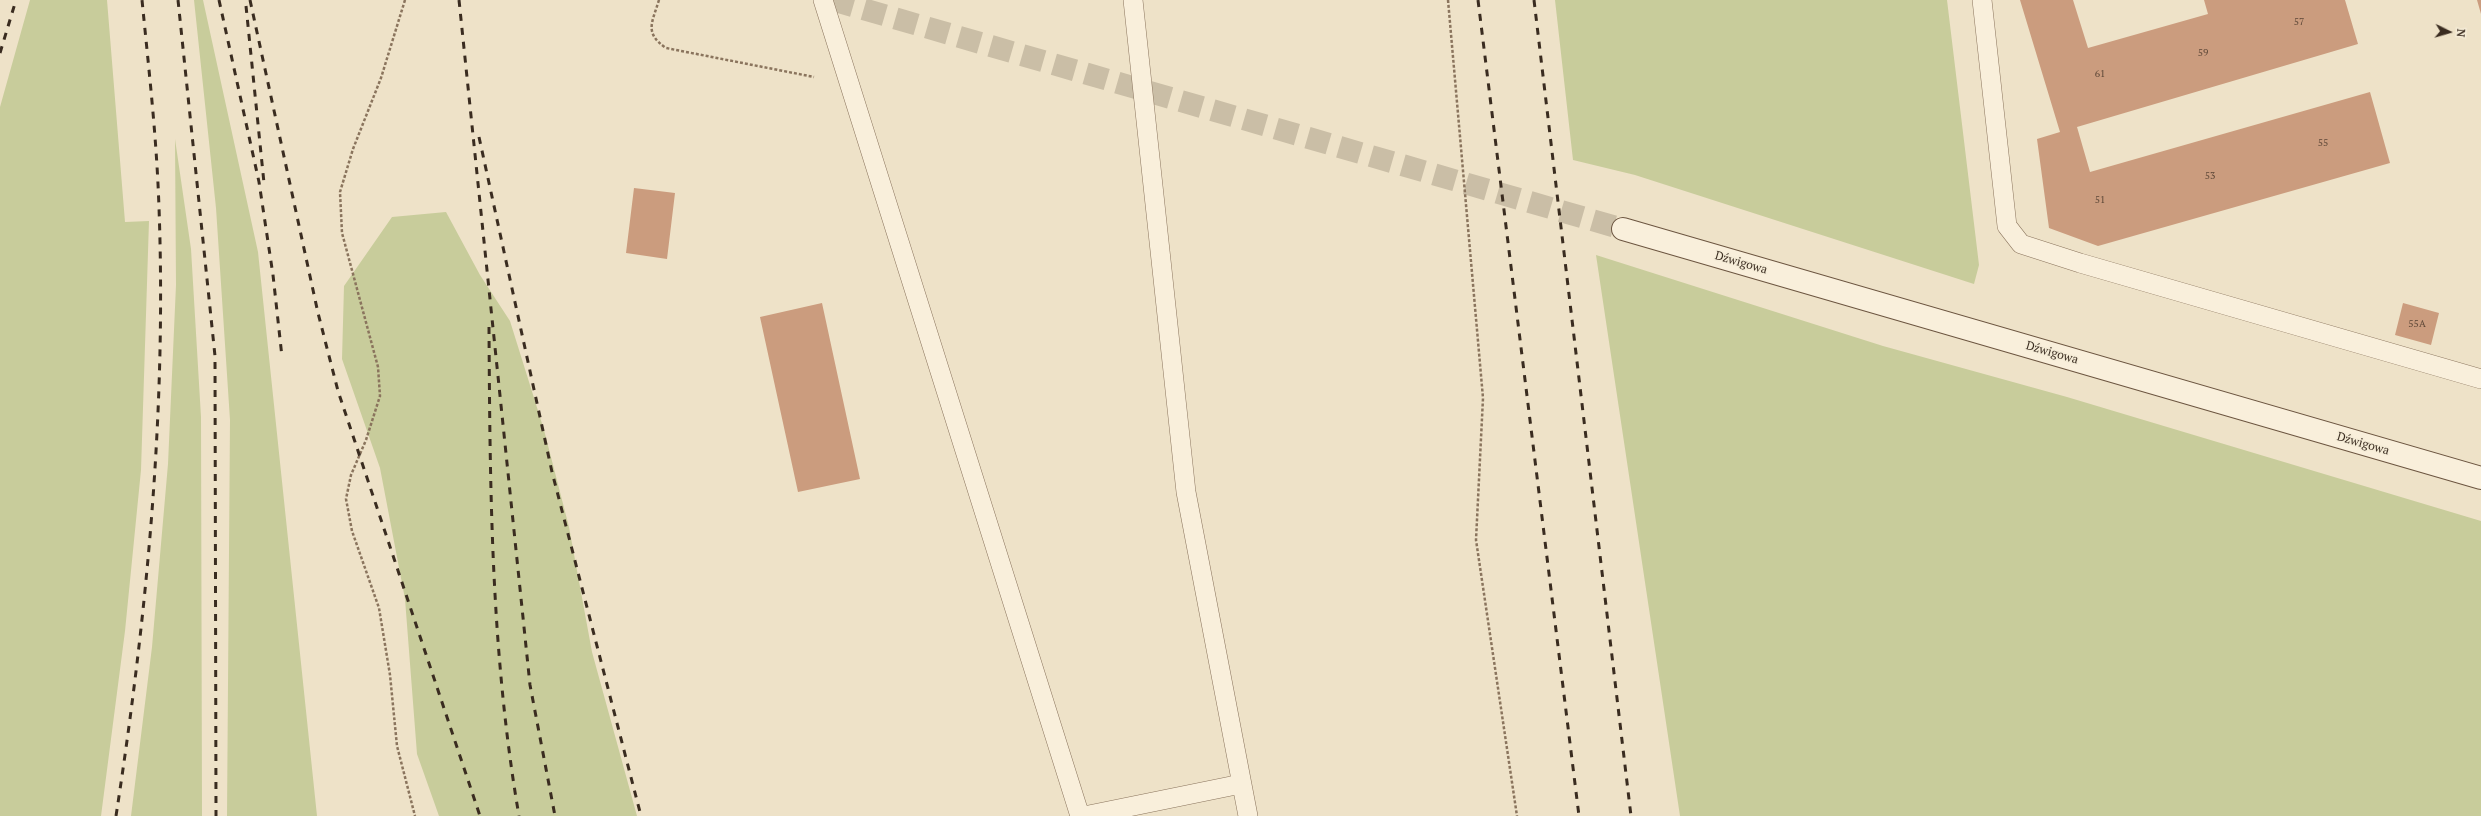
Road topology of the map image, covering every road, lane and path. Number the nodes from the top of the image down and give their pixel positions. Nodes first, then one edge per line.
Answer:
1 (405, 0) edge
2 (659, 0) edge
3 (823, 0) edge
4 (1133, 0) edge
5 (1448, 0) edge
6 (1982, 0) edge
7 (849, 84) junction
8 (1623, 229) tunnel mouth
9 (2481, 379) edge
10 (2481, 478) edge
11 (1241, 784) junction
12 (414, 816) edge
13 (1080, 816) edge
14 (1084, 816) edge
15 (1248, 816) edge
16 (1517, 816) edge

1 - 12 path
2 - 7 path
3 - 7 lane
4 - 11 lane
5 - 16 path
6 - 9 lane
7 - 13 lane
8 - 10 main road, Dźwigowa
11 - 14 lane
11 - 15 lane

